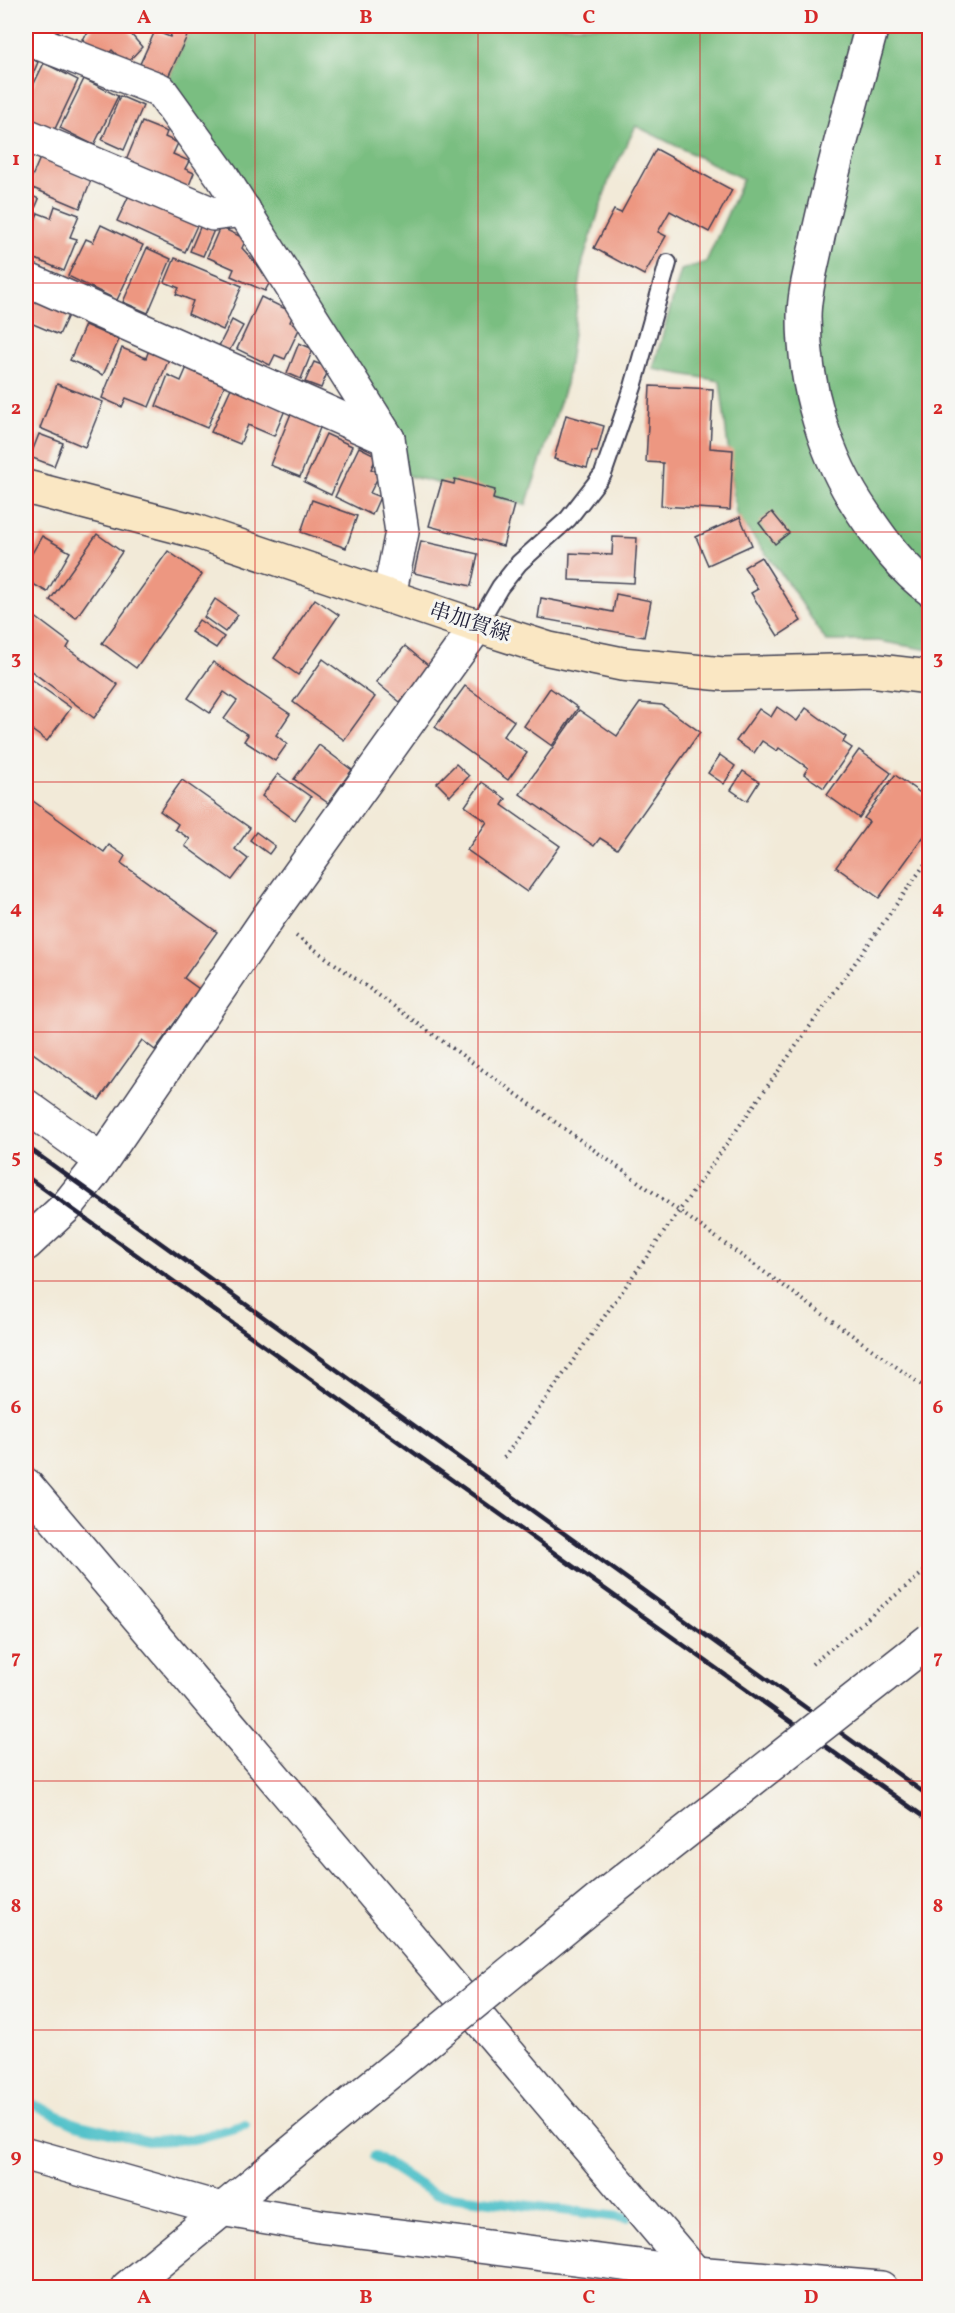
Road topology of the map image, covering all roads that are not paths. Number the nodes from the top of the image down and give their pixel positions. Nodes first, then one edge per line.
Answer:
1 (872, 26) edge
2 (26, 38) edge
3 (26, 135) edge
4 (244, 210) junction
5 (668, 263) dead end
6 (26, 279) edge
7 (388, 439) junction
8 (26, 487) edge
9 (930, 588) edge
10 (389, 596) junction
11 (477, 626) junction
12 (930, 677) edge
13 (26, 1106) edge
14 (101, 1160) junction
15 (26, 1244) edge
16 (26, 1485) edge
17 (930, 1640) edge
18 (26, 2154) edge
19 (221, 2208) junction
20 (695, 2273) junction
21 (127, 2288) edge
22 (881, 2288) edge

1 - 9 street
2 - 4 street
3 - 4 street
4 - 7 street
5 - 11 lane
6 - 7 street
7 - 10 street
8 - 10 main road, 串加賀線
10 - 11 main road, 串加賀線
11 - 12 main road, 串加賀線
11 - 14 street
13 - 14 street
14 - 15 street
16 - 20 street
17 - 19 street, bridge
18 - 19 street
19 - 20 street
19 - 21 street
20 - 22 street

